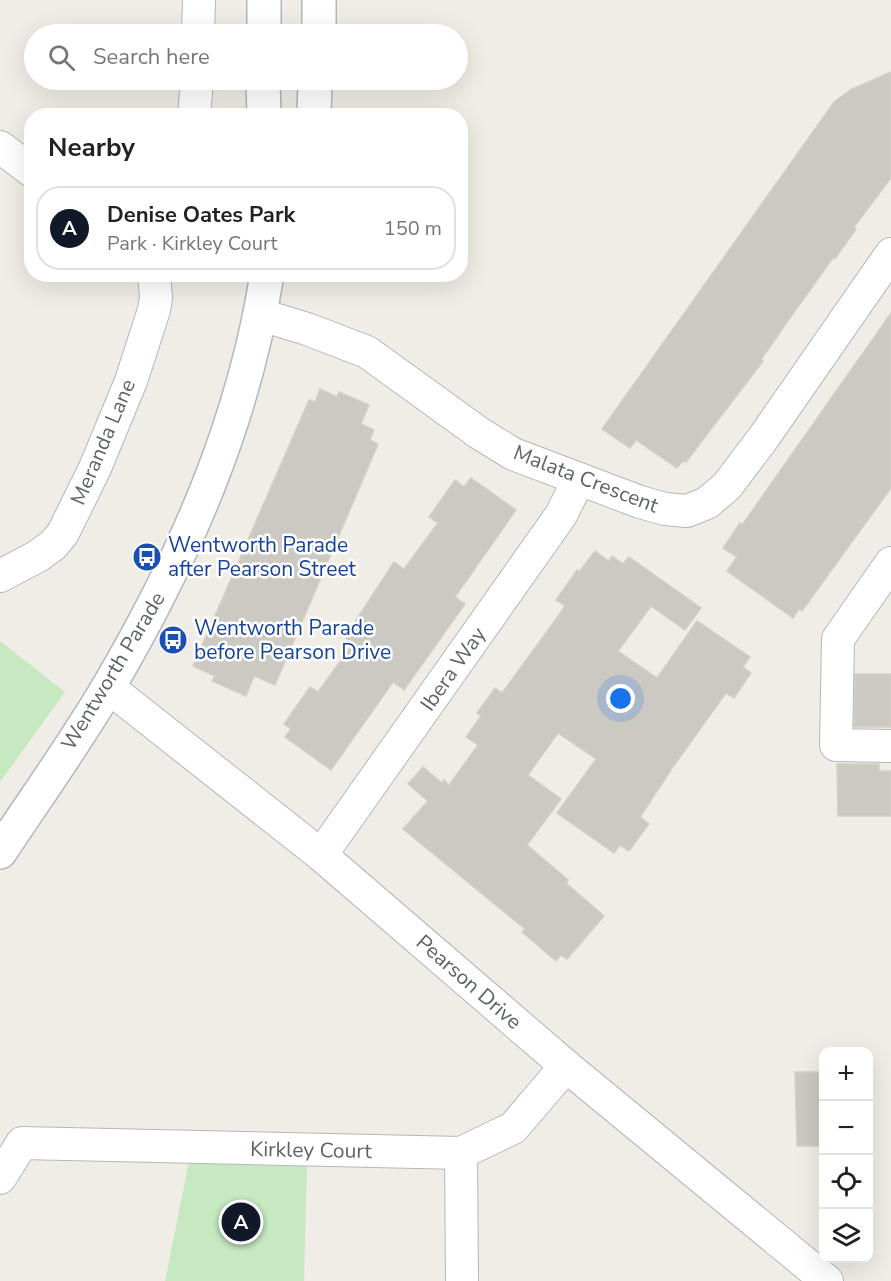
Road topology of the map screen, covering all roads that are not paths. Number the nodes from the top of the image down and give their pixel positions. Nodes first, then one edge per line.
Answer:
1 (199, 0) edge
2 (264, 0) edge
3 (319, 0) edge
4 (198, 24) edge
5 (264, 24) edge
6 (319, 24) edge
7 (195, 90) edge
8 (264, 90) edge
9 (315, 90) edge
10 (194, 108) edge
11 (264, 108) edge
12 (314, 108) edge
13 (0, 147) edge
14 (24, 165) edge
15 (891, 254) edge
16 (155, 282) edge
17 (266, 282) edge
18 (261, 315) junction
19 (579, 479) junction
20 (891, 563) edge
21 (0, 576) edge
22 (108, 687) junction
23 (891, 746) edge
24 (0, 852) edge
25 (321, 855) junction
26 (566, 1066) junction
27 (461, 1153) junction
28 (0, 1178) edge
29 (462, 1281) edge
30 (827, 1281) edge

1 - 4 street
2 - 5 street
3 - 6 street
7 - 10 street
8 - 11 street
9 - 12 street
13 - 14 street
15 - 19 street, Malata Crescent
16 - 21 street, Meranda Lane
17 - 18 street, Wentworth Parade
18 - 19 street, Malata Crescent
18 - 22 street, Wentworth Parade
19 - 25 street, Ibera Way
20 - 23 street
22 - 24 street, Wentworth Parade
22 - 25 street, Pearson Drive
25 - 26 street, Pearson Drive
26 - 27 street, Kirkley Court
26 - 30 street, Pearson Drive
27 - 28 street, Kirkley Court
27 - 29 street

